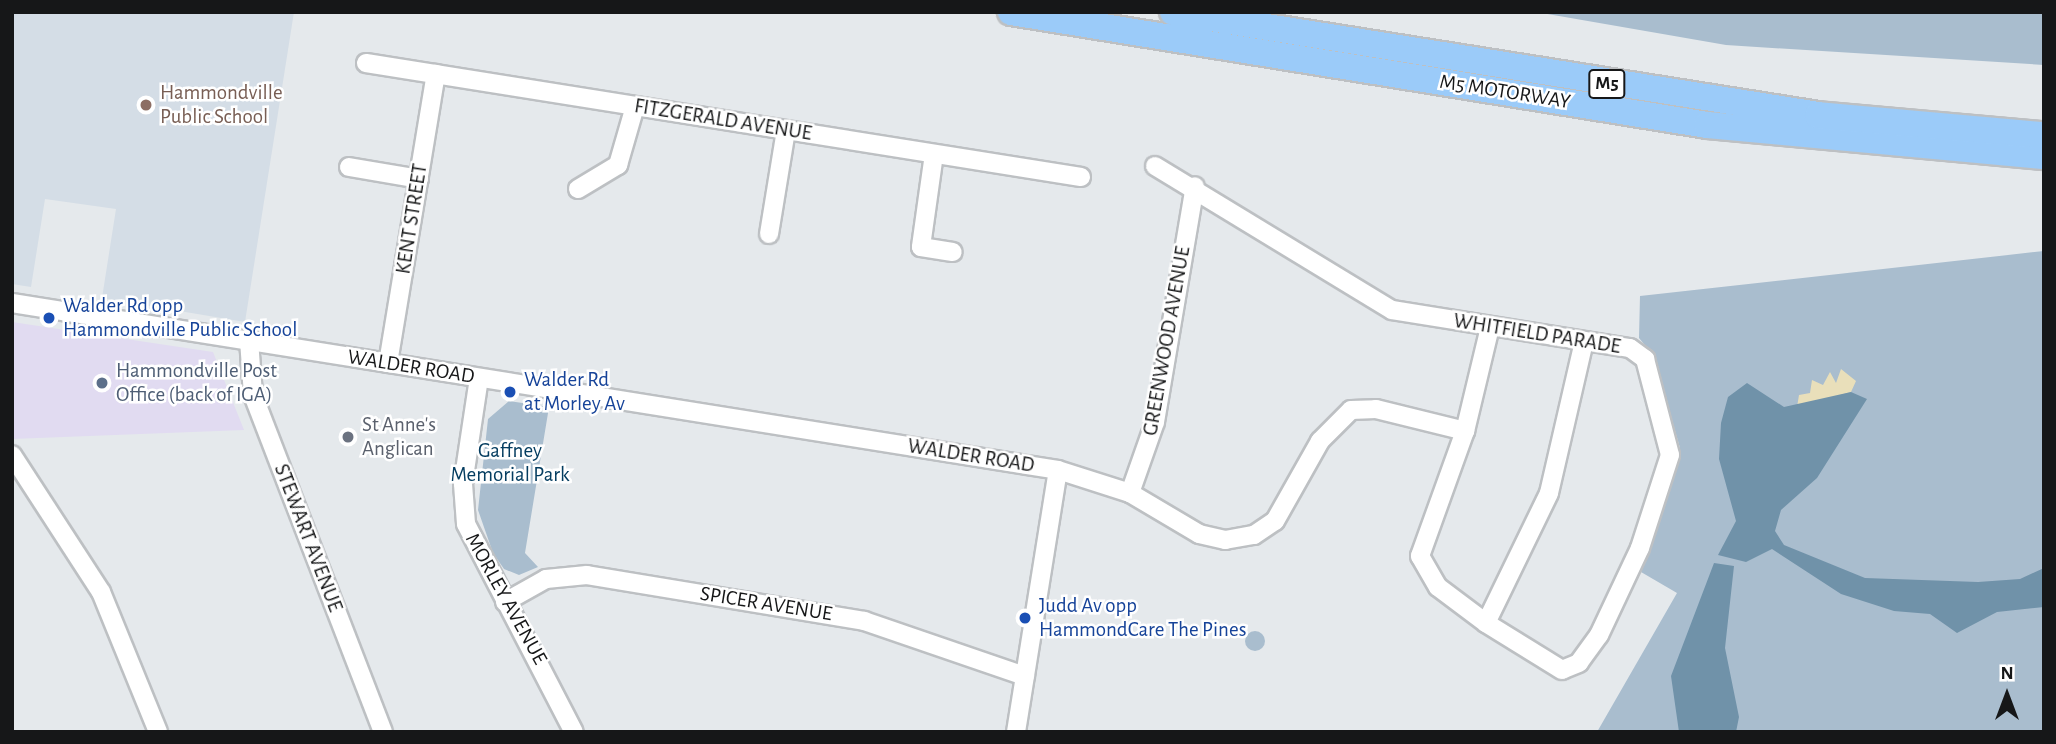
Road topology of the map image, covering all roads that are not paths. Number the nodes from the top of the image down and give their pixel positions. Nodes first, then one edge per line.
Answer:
1 (1011, 12) edge
2 (1173, 12) edge
3 (366, 63) dead end
4 (436, 74) junction
5 (635, 106) junction
6 (786, 130) junction
7 (2044, 135) edge
8 (934, 154) junction
9 (2044, 156) edge
10 (1155, 166) dead end
11 (349, 167) dead end
12 (1081, 177) dead end
13 (419, 178) junction
14 (1195, 186) junction
15 (578, 189) dead end
16 (769, 234) dead end
17 (953, 252) dead end
18 (12, 303) edge
19 (1490, 327) junction
20 (249, 340) junction
21 (1584, 341) junction
22 (388, 363) junction
23 (479, 378) junction
24 (1465, 431) junction
25 (12, 455) edge
26 (1058, 470) junction
27 (20, 484) edge
28 (1130, 493) junction
29 (505, 602) junction
30 (1486, 623) junction
31 (1025, 676) junction
32 (158, 732) edge
33 (383, 732) edge
34 (574, 732) edge
35 (1016, 732) edge

1 - 9 highway, M5 MOTORWAY / M5
2 - 7 highway, M5 MOTORWAY / M5
3 - 4 street, FITZGERALD AVENUE
4 - 5 street, FITZGERALD AVENUE
4 - 13 street, KENT STREET
5 - 6 street, FITZGERALD AVENUE
5 - 15 street
6 - 8 street, FITZGERALD AVENUE
6 - 16 street
8 - 12 street, FITZGERALD AVENUE
8 - 17 street
10 - 14 street, WHITFIELD PARADE
11 - 13 street
13 - 22 street, KENT STREET
14 - 19 street, WHITFIELD PARADE
14 - 28 street, GREENWOOD AVENUE
18 - 20 street, WALDER ROAD
19 - 21 street, WHITFIELD PARADE
19 - 24 street
20 - 22 street, WALDER ROAD
20 - 33 street, STEWART AVENUE
21 - 30 street
21 - 30 street, WHITFIELD PARADE
22 - 23 street, WALDER ROAD
23 - 26 street, WALDER ROAD
23 - 29 street, MORLEY AVENUE
24 - 28 street, WALDER ROAD
24 - 30 street
25 - 27 street
26 - 28 street, WALDER ROAD
26 - 31 street
27 - 32 street
29 - 31 street, SPICER AVENUE
29 - 34 street, MORLEY AVENUE
31 - 35 street

